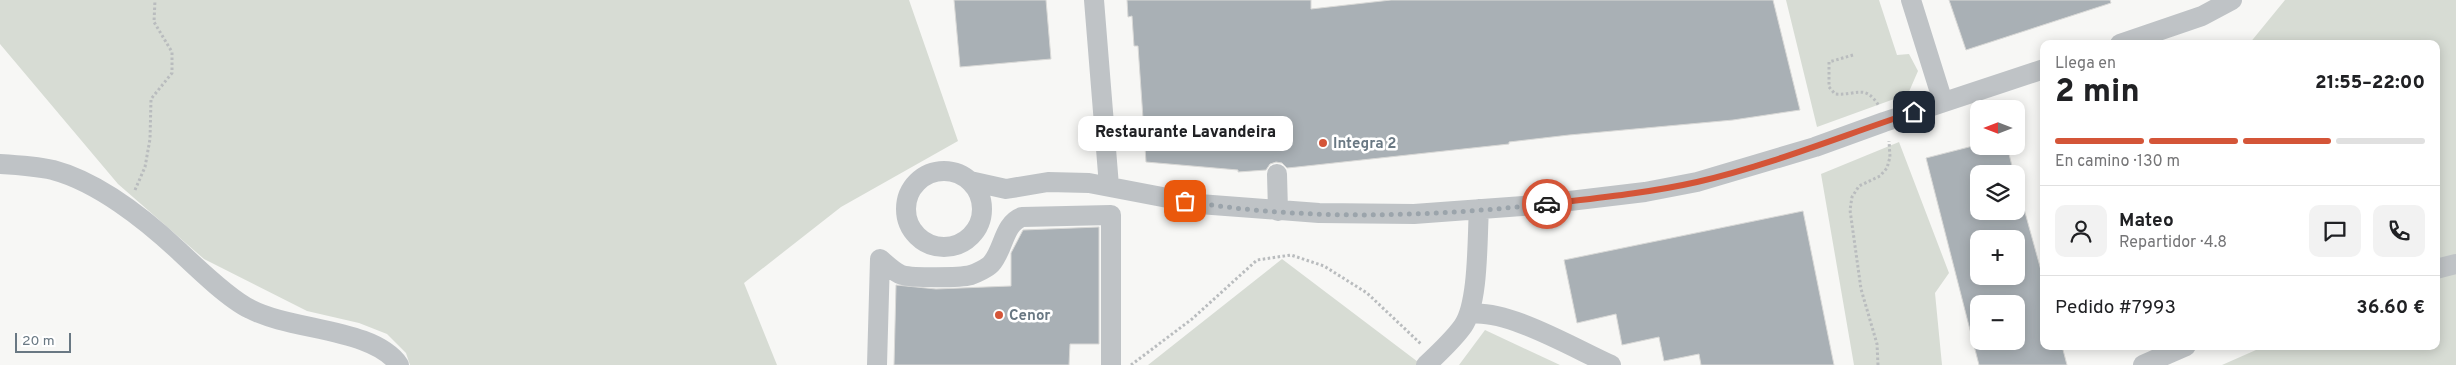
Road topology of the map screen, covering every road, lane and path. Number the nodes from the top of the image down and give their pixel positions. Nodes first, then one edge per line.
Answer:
1 (155, 0) edge
2 (1094, 0) edge
3 (1911, 0) edge
4 (2232, 0) edge
5 (2132, 40) edge
6 (1853, 55) dead end
7 (2040, 70) edge
8 (1943, 102) junction
9 (1880, 108) dead end
10 (1890, 140) dead end
11 (0, 164) edge
12 (1277, 174) dead end
13 (970, 181) junction
14 (1048, 182) junction
15 (1110, 186) junction
16 (1006, 189) junction
17 (1479, 209) junction
18 (127, 210) junction
19 (982, 211) junction
20 (1278, 211) junction
21 (1049, 216) junction
22 (2456, 264) edge
23 (2440, 268) edge
24 (1470, 314) junction
25 (2177, 350) edge
26 (1431, 360) edge
27 (399, 365) edge
28 (877, 365) edge
29 (1111, 365) edge
30 (1131, 365) edge
31 (1611, 365) edge
32 (1878, 365) edge
33 (2143, 365) edge

1 - 18 path
2 - 15 street
3 - 8 street
4 - 5 street
6 - 9 path
7 - 8 street
8 - 17 street
10 - 32 path
11 - 18 street
12 - 20 street
13 - 16 street
13 - 19 street
13 - 19 street
14 - 15 street
14 - 16 street
14 - 21 street
15 - 20 street
16 - 19 street
17 - 20 street
17 - 24 street
18 - 27 street
21 - 28 street
21 - 29 street
22 - 23 street
24 - 26 street
24 - 31 street
25 - 33 street
26 - 30 path

